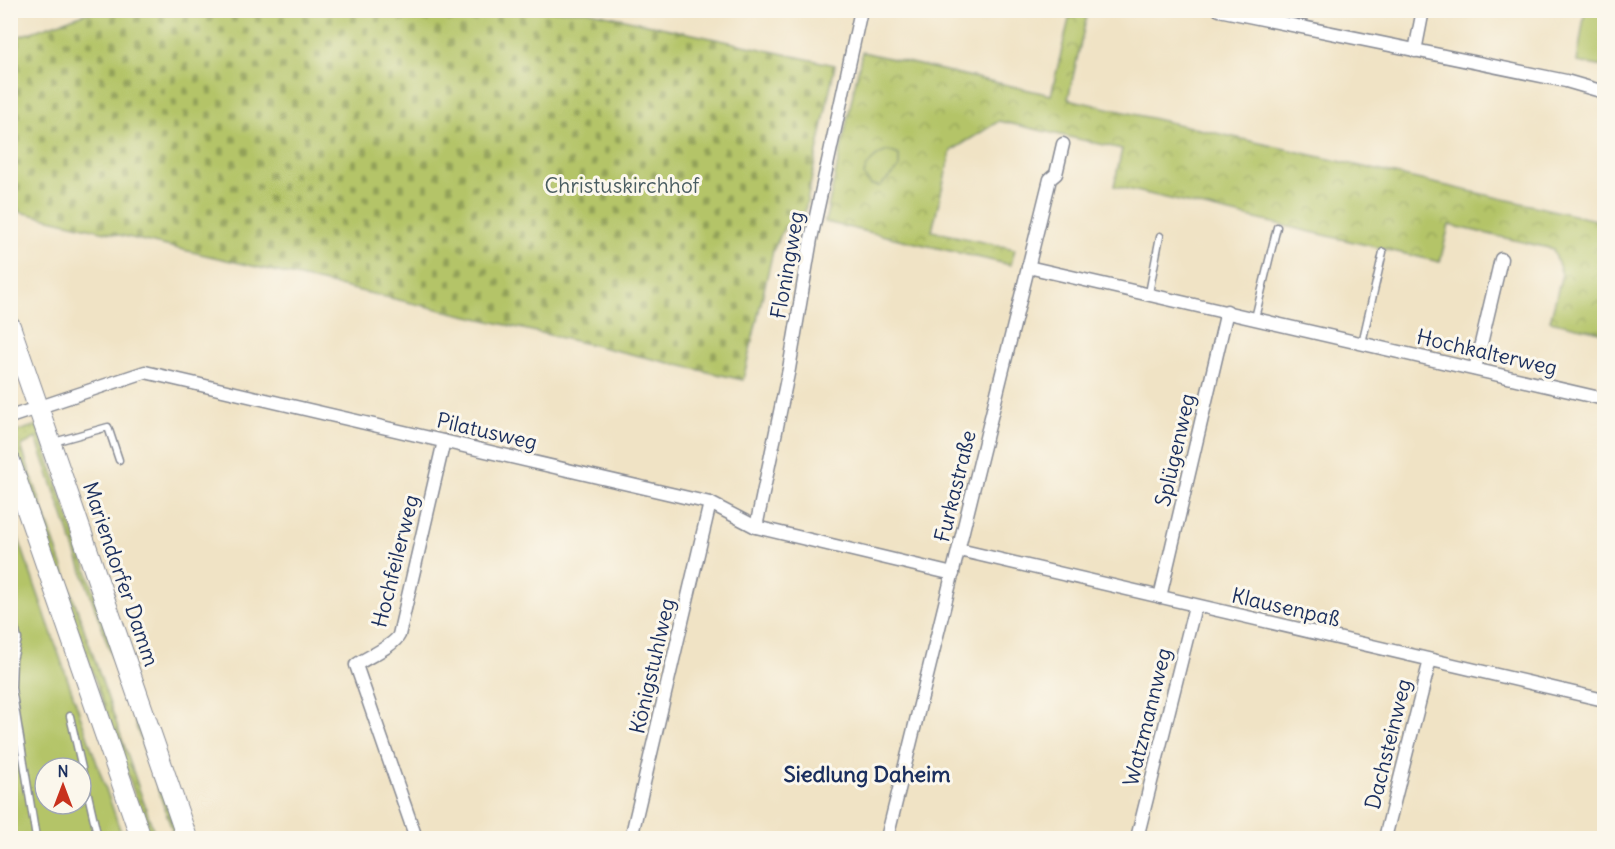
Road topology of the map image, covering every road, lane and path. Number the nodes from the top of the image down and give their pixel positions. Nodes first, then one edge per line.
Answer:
1 (861, 10) edge
2 (1220, 10) edge
3 (1424, 10) edge
4 (1415, 51) junction
5 (1605, 92) edge
6 (1063, 144) dead end
7 (1276, 227) dead end
8 (1160, 236) dead end
9 (1383, 252) dead end
10 (1501, 259) dead end
11 (1028, 267) junction
12 (1149, 293) junction
13 (1227, 311) junction
14 (1255, 318) junction
15 (10, 326) edge
16 (1362, 343) junction
17 (1475, 369) junction
18 (1605, 399) edge
19 (38, 407) junction
20 (10, 417) edge
21 (444, 441) junction
22 (51, 443) junction
23 (119, 460) dead end
24 (10, 461) edge
25 (710, 503) junction
26 (756, 527) junction
27 (959, 550) junction
28 (953, 574) junction
29 (1160, 597) junction
30 (1195, 606) junction
31 (10, 608) edge
32 (1430, 660) junction
33 (1605, 700) edge
34 (70, 716) dead end
35 (36, 838) edge
36 (98, 838) edge
37 (141, 838) edge
38 (187, 838) edge
39 (416, 838) edge
40 (631, 838) edge
41 (886, 838) edge
42 (1137, 838) edge
43 (1384, 838) edge

1 - 26 street, Floningweg
2 - 4 street
3 - 4 street
4 - 5 street
6 - 11 street, Furkastraße
7 - 14 lane
8 - 12 lane
9 - 16 lane
10 - 17 street
11 - 12 street, Hochkalterweg
11 - 27 street, Furkastraße
12 - 13 street, Hochkalterweg
13 - 14 street, Hochkalterweg
13 - 29 street, Splügenweg
14 - 16 street, Hochkalterweg
15 - 19 main road, Mariendorfer Damm
16 - 17 street, Hochkalterweg
17 - 18 street, Hochkalterweg
19 - 20 street, Pilatusweg
19 - 21 street, Pilatusweg
19 - 22 main road, Mariendorfer Damm
21 - 25 street, Pilatusweg
21 - 39 street, Hochfeilerweg
22 - 23 lane
22 - 38 main road, Mariendorfer Damm
24 - 37 main road
25 - 26 street, Pilatusweg
25 - 40 street, Königstuhlweg
26 - 28 street, Pilatusweg
27 - 28 street, Furkastraße
27 - 29 street, Klausenpaß
28 - 41 street, Furkastraße
29 - 30 street, Klausenpaß
30 - 32 street, Klausenpaß
30 - 42 street, Watzmannweg
31 - 35 lane
32 - 33 street, Klausenpaß
32 - 43 street, Dachsteinweg
34 - 36 lane

